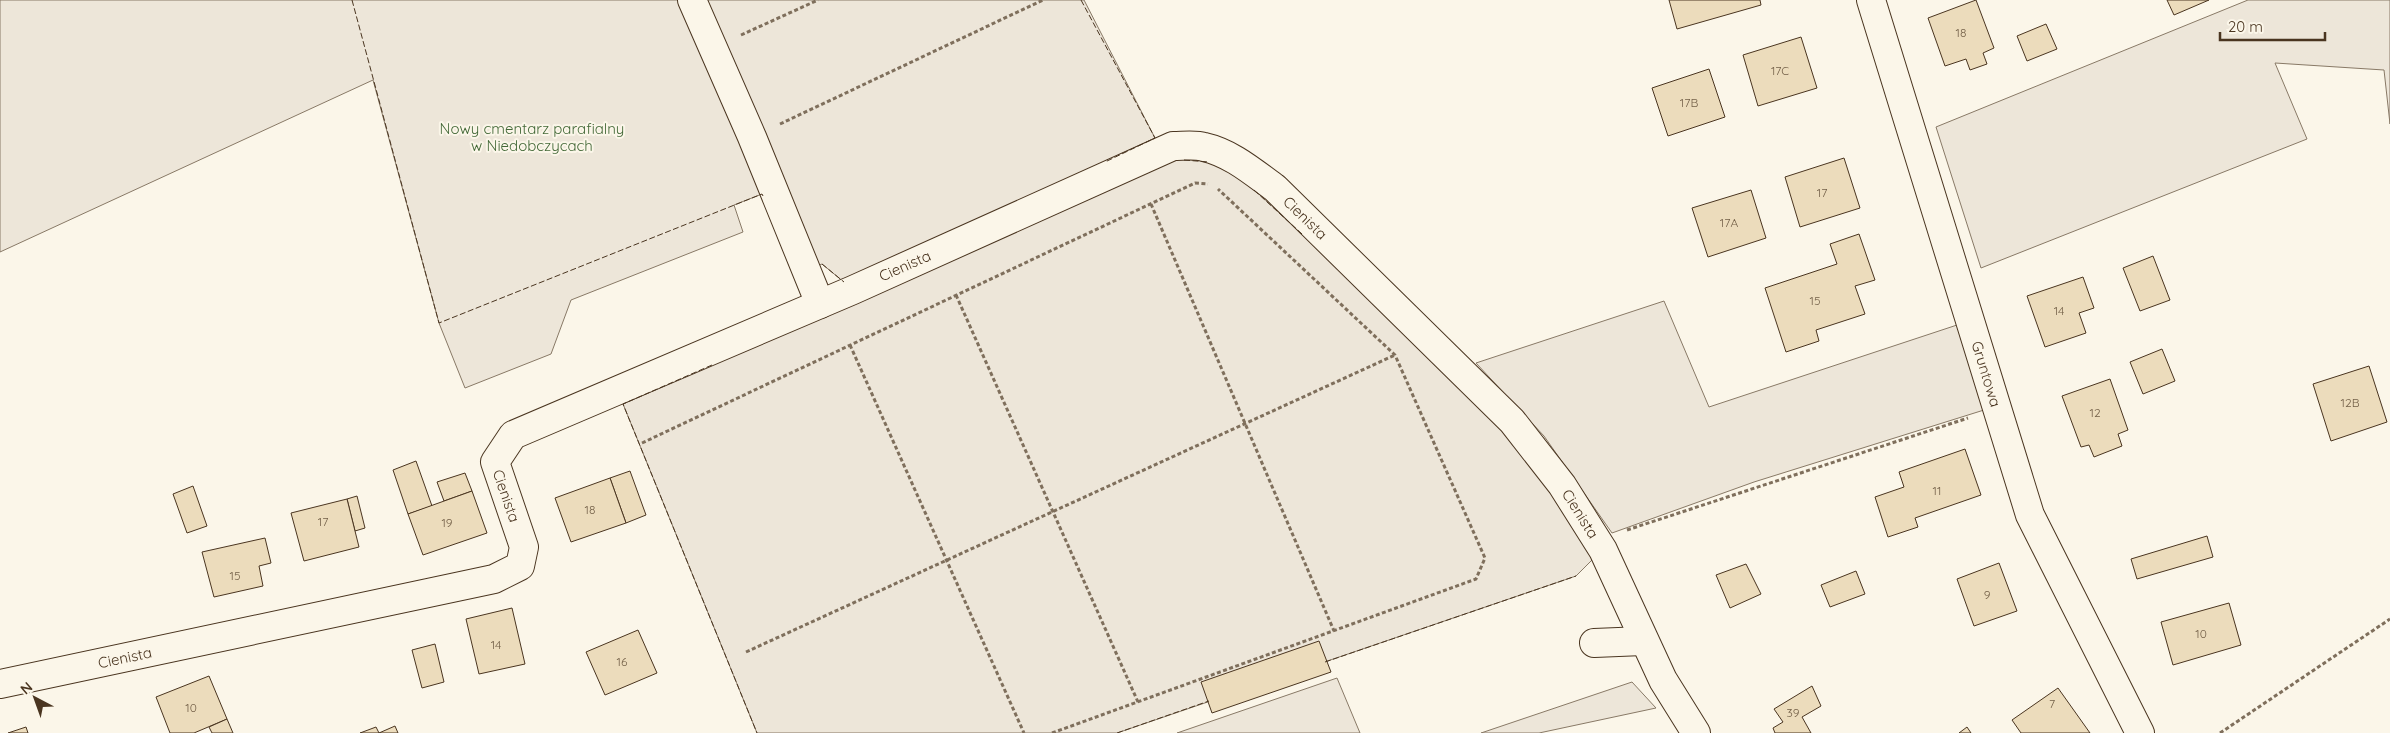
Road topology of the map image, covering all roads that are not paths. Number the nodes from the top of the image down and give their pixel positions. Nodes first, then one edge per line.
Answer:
1 (692, 0) edge
2 (1871, 0) edge
3 (820, 304) junction
4 (1643, 640) junction
5 (1594, 643) dead end
6 (0, 684) edge
7 (1696, 733) edge
8 (2140, 733) edge

1 - 3 street
2 - 8 street, Gruntowa
3 - 4 street, Cienista
3 - 6 street, Cienista
4 - 5 street
4 - 7 street, Cienista

